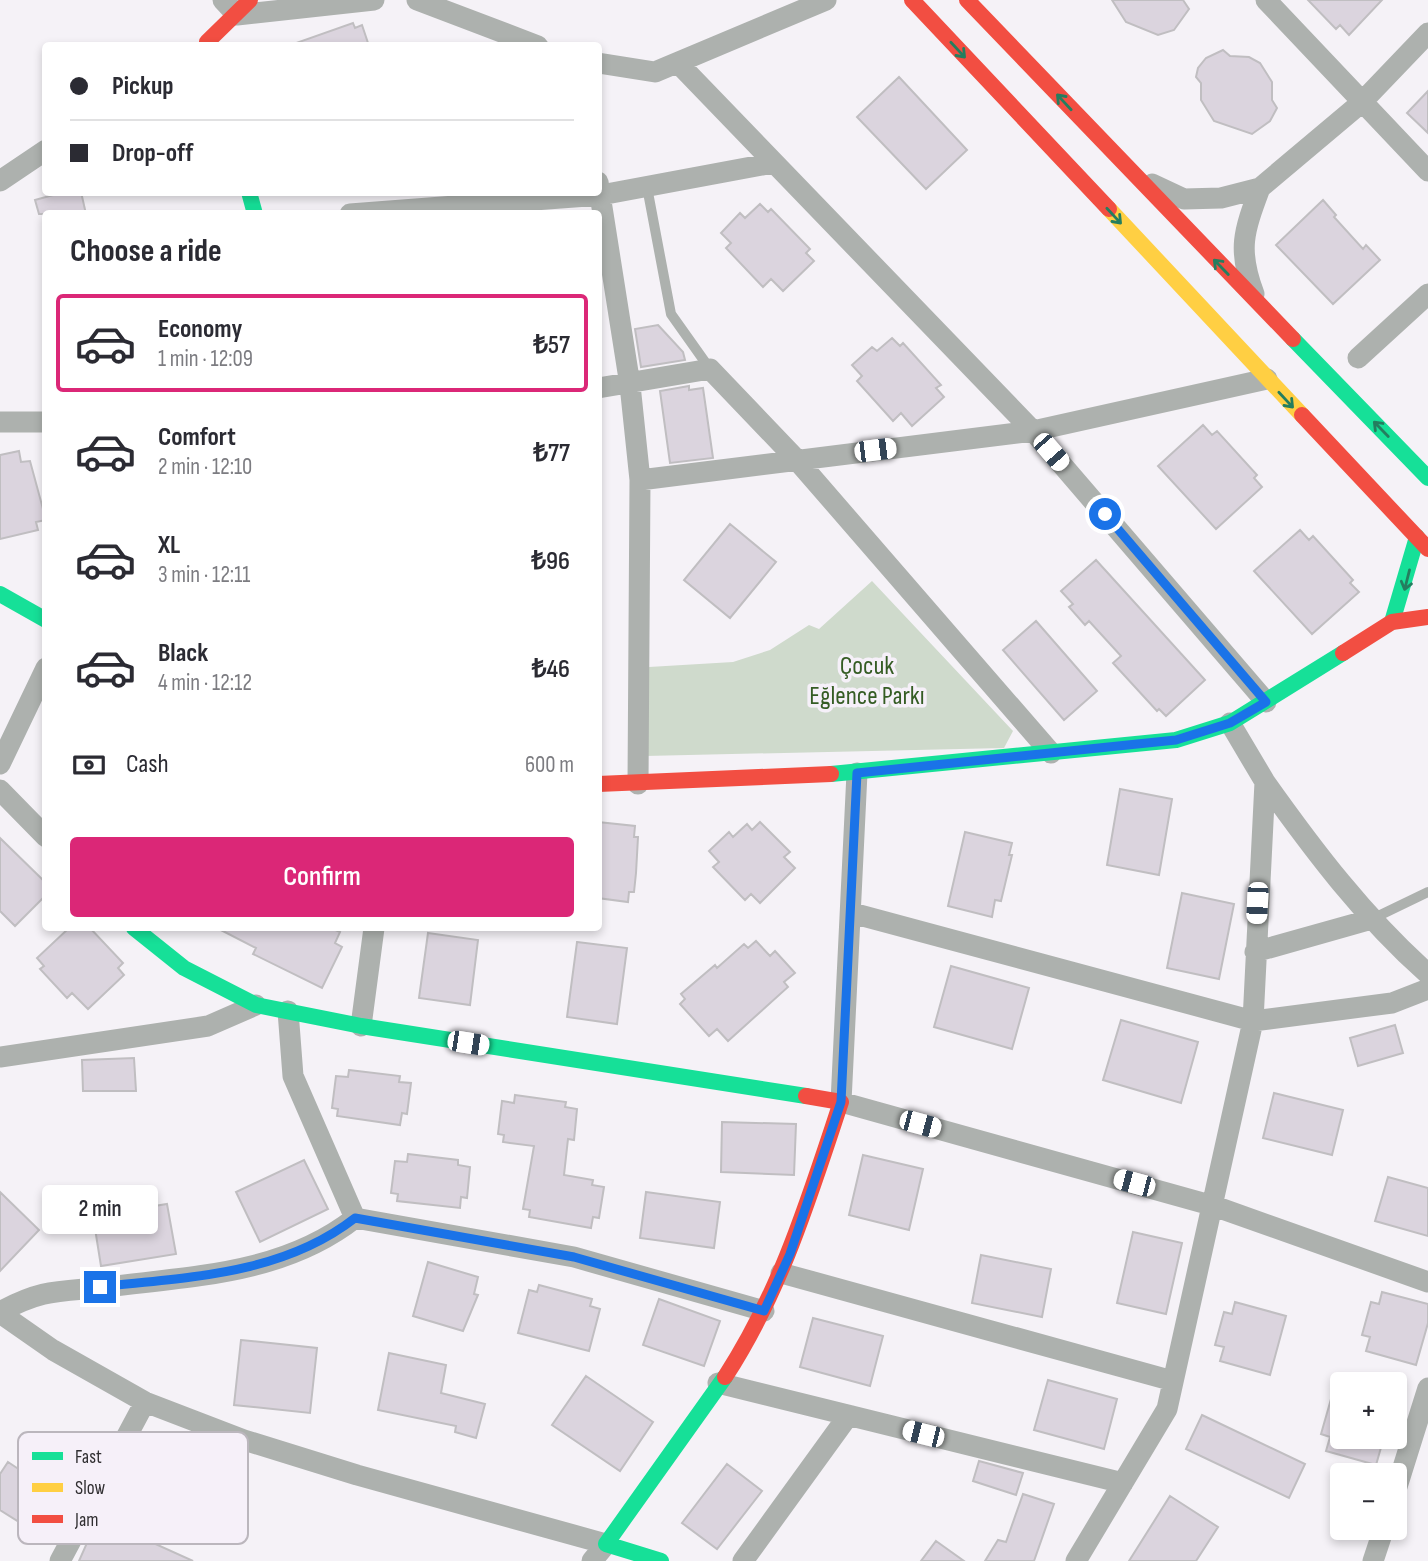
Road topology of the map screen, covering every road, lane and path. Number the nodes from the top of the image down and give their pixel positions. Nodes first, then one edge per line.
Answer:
1 (374, 0) edge
2 (417, 0) edge
3 (826, 0) edge
4 (912, 0) edge
5 (967, 0) edge
6 (1266, 0) edge
7 (237, 5) edge
8 (1428, 33) edge
9 (208, 42) edge
10 (527, 42) edge
11 (678, 63) junction
12 (602, 64) edge
13 (1361, 103) junction
14 (42, 153) edge
15 (773, 163) junction
16 (1428, 171) edge
17 (1135, 177) junction
18 (0, 181) edge
19 (648, 187) junction
20 (1260, 188) junction
21 (602, 189) edge
22 (530, 196) edge
23 (601, 196) edge
24 (389, 210) edge
25 (1428, 294) edge
26 (1259, 306) junction
27 (1358, 358) dead end
28 (710, 369) junction
29 (1267, 379) junction
30 (629, 385) junction
31 (602, 388) edge
32 (0, 422) edge
33 (42, 422) edge
34 (1033, 431) junction
35 (796, 459) junction
36 (1428, 478) edge
37 (640, 480) junction
38 (1423, 543) edge
39 (0, 594) edge
40 (1428, 617) edge
41 (42, 618) edge
42 (1392, 622) junction
43 (42, 676) edge
44 (1266, 702) junction
45 (1230, 723) junction
46 (1051, 753) junction
47 (0, 764) edge
48 (857, 773) junction
49 (1265, 782) junction
50 (602, 784) edge
51 (638, 784) junction
52 (0, 790) edge
53 (42, 833) edge
54 (1428, 892) edge
55 (852, 913) junction
56 (1372, 919) junction
57 (138, 931) edge
58 (374, 931) edge
59 (1255, 951) junction
60 (1428, 974) edge
61 (1428, 989) edge
62 (256, 1005) junction
63 (288, 1011) junction
64 (1253, 1021) junction
65 (361, 1026) junction
66 (3, 1053) edge
67 (841, 1102) junction
68 (1214, 1206) junction
69 (355, 1218) junction
70 (781, 1273) junction
71 (1428, 1282) edge
72 (764, 1311) junction
73 (0, 1313) edge
74 (1173, 1381) junction
75 (718, 1383) junction
76 (1428, 1388) edge
77 (145, 1402) junction
78 (848, 1416) junction
79 (129, 1432) edge
80 (223, 1432) edge
81 (248, 1441) edge
82 (1404, 1463) edge
83 (1123, 1483) junction
84 (1380, 1540) edge
85 (69, 1544) edge
86 (606, 1544) junction
87 (60, 1561) edge
88 (592, 1561) edge
89 (661, 1561) edge
90 (743, 1561) edge
91 (1076, 1561) edge
92 (1373, 1561) edge

1 - 7 street
2 - 10 street
3 - 11 street
4 -> 29 street
17 -> 5 street
6 - 13 street
7 - 9 street
8 - 13 street
11 - 12 street
11 - 15 street
13 - 16 street
13 - 20 street
14 - 18 street
15 - 19 street
15 - 34 street
17 - 20 street
26 -> 17 street
19 - 21 street
19 - 28 lane
20 - 26 street
22 - 24 street
23 - 30 street
25 - 27 street
36 -> 26 street
28 - 30 street
28 - 35 street
29 - 34 street
29 -> 38 street
30 - 31 street
30 - 37 street
32 - 33 street
34 - 35 street
34 - 44 street
35 - 37 street
35 - 46 street
37 - 51 street
38 -> 42 street
39 - 41 street
40 - 42 street
42 - 44 street
43 - 47 street
44 - 45 street
45 - 46 street
45 - 49 street
46 - 48 street
48 - 51 street
48 - 55 street
49 - 56 street
49 - 59 street
50 - 51 street
52 - 53 street
54 - 56 lane
55 - 64 street
55 - 67 street
56 - 59 street
56 - 60 street
57 - 62 street
58 - 65 street
59 - 64 street
61 - 64 street
62 - 63 street
62 - 66 street
63 - 65 street
63 - 69 street
64 - 68 street
65 - 67 street
67 - 68 street
67 - 70 street
68 - 71 street
68 - 74 street
69 - 72 street
69 - 73 street
70 - 72 street
70 - 74 street
72 - 75 street
73 - 77 street
74 - 83 street
75 - 78 street
75 - 86 street
76 - 82 street
77 - 79 street
77 - 80 street
78 - 83 street
78 - 90 street
81 - 86 street
83 - 91 street
84 - 92 street
85 - 87 street
86 - 88 street
86 - 89 street

